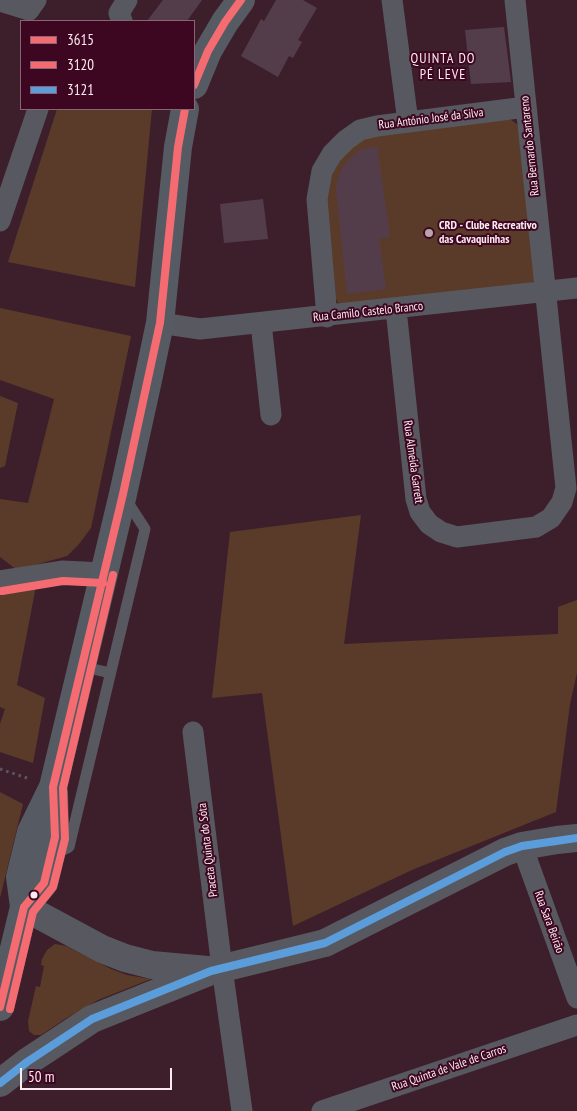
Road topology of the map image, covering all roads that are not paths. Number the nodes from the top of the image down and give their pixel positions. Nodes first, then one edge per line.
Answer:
1 (36, 0) edge
2 (127, 0) edge
3 (240, 0) edge
4 (392, 0) edge
5 (515, 0) edge
6 (0, 1) edge
7 (122, 20) edge
8 (195, 79) edge
9 (526, 107) junction
10 (38, 110) edge
11 (185, 110) edge
12 (408, 122) junction
13 (0, 221) edge
14 (577, 288) edge
15 (546, 292) junction
16 (396, 309) junction
17 (328, 316) junction
18 (160, 323) junction
19 (262, 323) junction
20 (271, 415) dead end
21 (123, 494) junction
22 (103, 574) junction
23 (0, 581) edge
24 (81, 666) junction
25 (110, 673) junction
26 (194, 732) dead end
27 (42, 783) junction
28 (577, 838) edge
29 (522, 846) junction
30 (50, 857) junction
31 (24, 907) junction
32 (216, 969) junction
33 (577, 998) edge
34 (0, 1007) edge
35 (577, 1024) edge
36 (0, 1083) edge
37 (242, 1111) edge
38 (322, 1111) edge

1 - 6 street
2 - 7 street
3 - 8 main road
4 - 12 street
5 - 9 street, Rua Bernardo Santareno
9 - 12 street, Rua António José da Silva
9 - 15 street, Rua Bernardo Santareno
10 - 13 street
11 - 18 main road
12 - 17 street, Rua António José da Silva
14 - 15 street, Rua Camilo Castelo Branco
15 - 16 street, Rua Camilo Castelo Branco
15 - 16 street, Rua Almeida Garrett
16 - 17 street, Rua Camilo Castelo Branco
17 - 19 street, Rua Camilo Castelo Branco
18 - 19 street, Rua Camilo Castelo Branco
18 - 21 main road
19 - 20 street
21 - 22 main road
21 - 25 lane
22 - 23 street
22 - 24 main road
24 - 25 lane
24 - 27 main road
25 - 30 lane
26 - 32 street, Praceta Quinta do Sóta
27 - 30 main road
27 - 31 main road
28 - 29 street
29 - 32 street
29 - 33 street, Rua Sara Beirão
30 - 31 main road
31 - 32 street
31 - 34 main road
32 - 36 street
32 - 37 street, Praceta Quinta do Sóta
35 - 38 street, Rua Quinta de Vale de Carros

